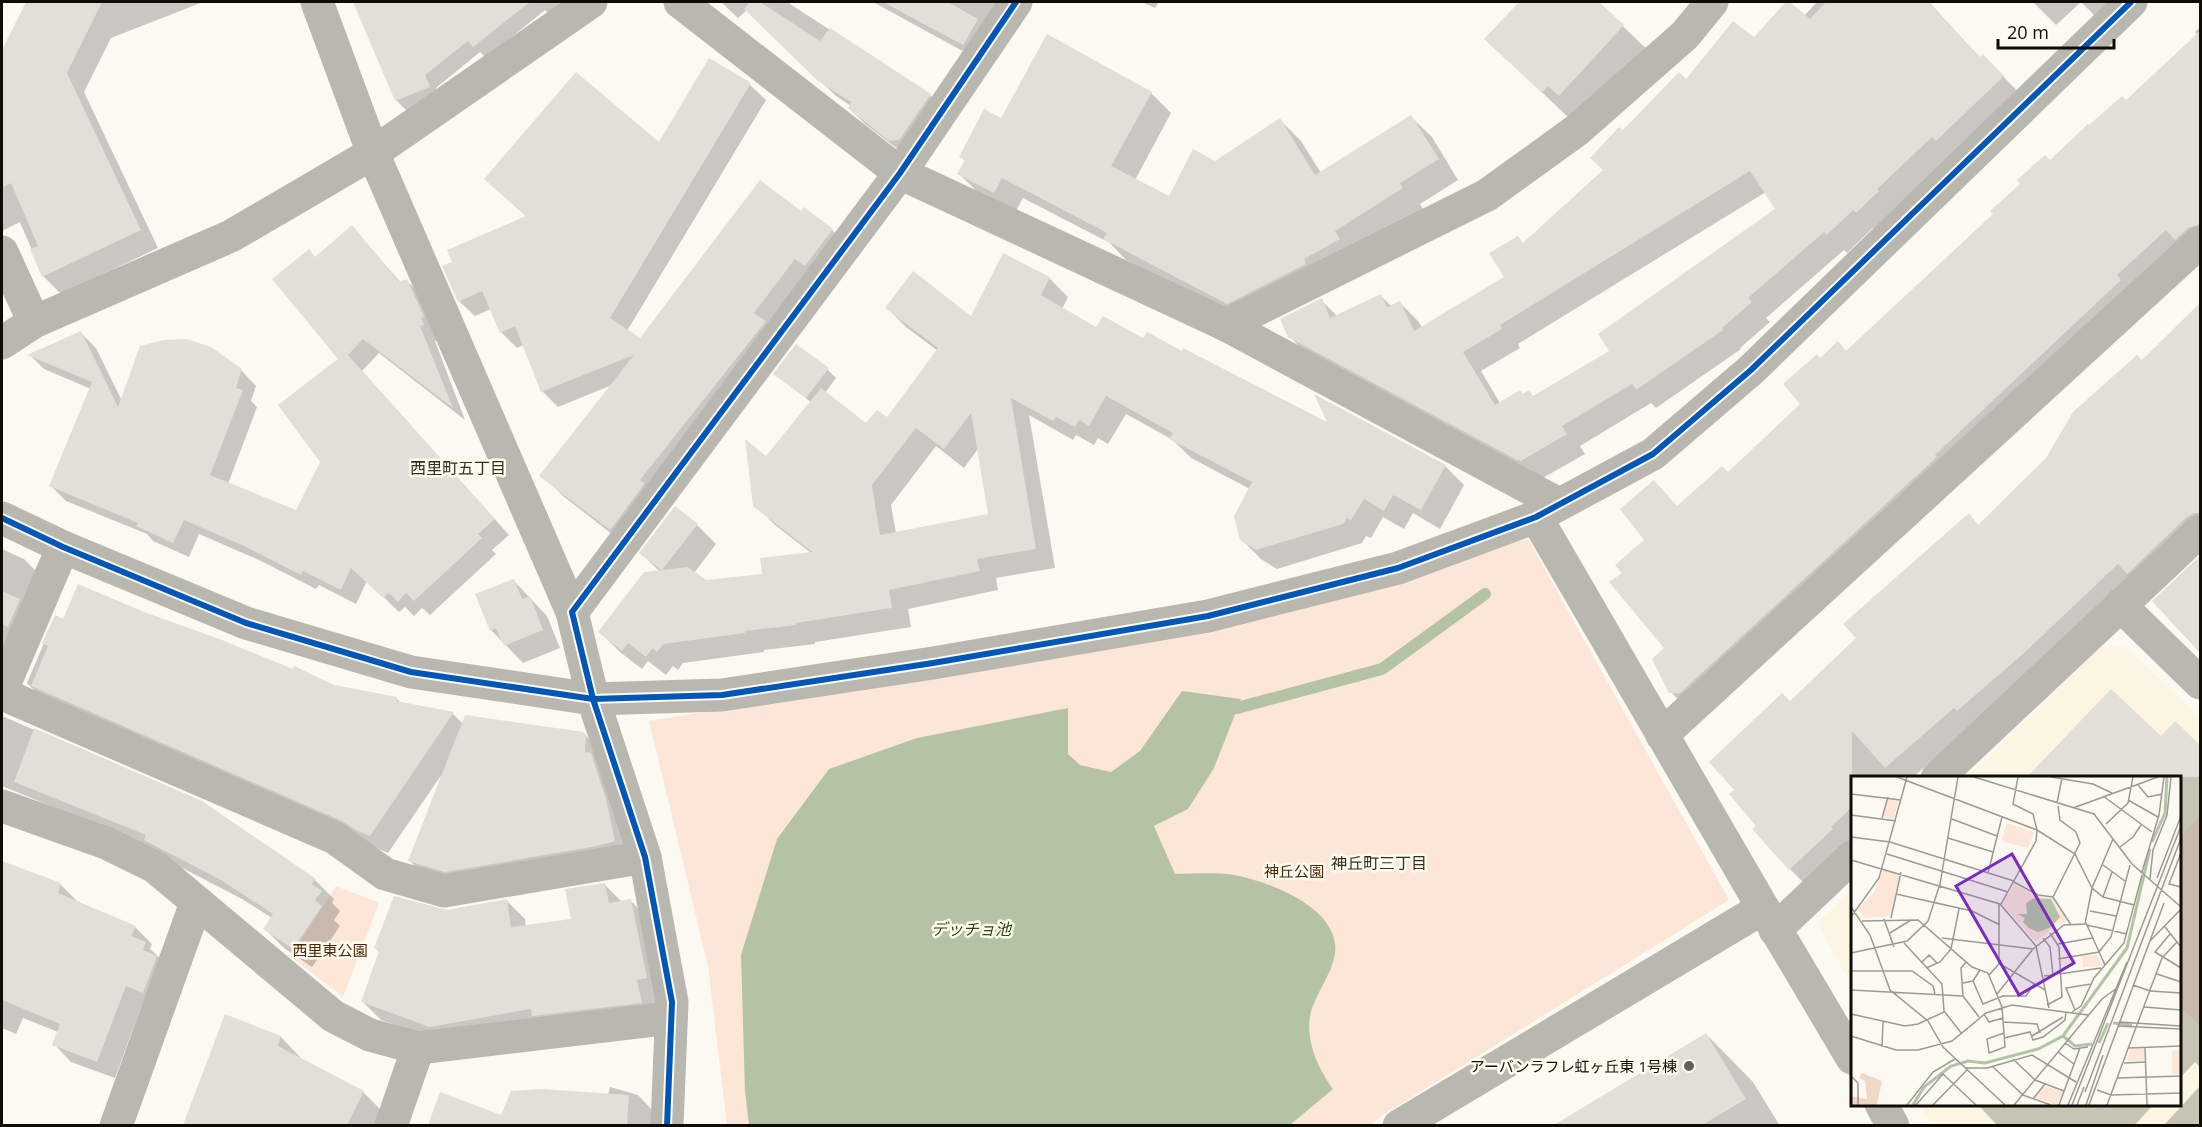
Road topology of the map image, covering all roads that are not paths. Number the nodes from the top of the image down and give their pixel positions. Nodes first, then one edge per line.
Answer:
1 (317, 2) edge
2 (591, 2) edge
3 (680, 2) edge
4 (1016, 2) edge
5 (1712, 2) edge
6 (2131, 2) edge
7 (373, 153) junction
8 (900, 172) junction
9 (2200, 242) edge
10 (2, 252) edge
11 (34, 322) junction
12 (1226, 325) junction
13 (2, 343) edge
14 (1547, 510) junction
15 (2, 518) edge
16 (2200, 531) edge
17 (63, 547) junction
18 (2120, 605) junction
19 (572, 612) junction
20 (2200, 683) edge
21 (2, 692) edge
22 (593, 699) junction
23 (1662, 735) junction
24 (1938, 776) edge
25 (2, 806) edge
26 (645, 856) junction
27 (1851, 858) edge
28 (196, 903) junction
29 (1769, 919) junction
30 (672, 1018) junction
31 (418, 1048) junction
32 (1851, 1056) edge
33 (1882, 1106) edge
34 (116, 1125) edge
35 (391, 1125) edge
36 (667, 1125) edge
37 (1399, 1125) edge
38 (1893, 1125) edge

1 - 7 street
2 - 7 street
3 - 8 street
4 - 8 street
5 - 12 street
6 - 14 street
7 - 11 street
7 - 19 street
8 - 12 street
8 - 19 street
9 - 23 street
10 - 11 street
11 - 13 street
12 - 14 street
14 - 22 street
14 - 23 street
15 - 17 street
16 - 18 street
17 - 21 street
17 - 22 street
18 - 20 street
18 - 24 street
19 - 22 street
21 - 26 street
22 - 26 street
23 - 29 street
25 - 28 street
26 - 30 street
27 - 29 street
28 - 31 street
28 - 34 street
29 - 32 street
29 - 37 street
30 - 31 street
30 - 36 street
31 - 35 street
33 - 38 street

